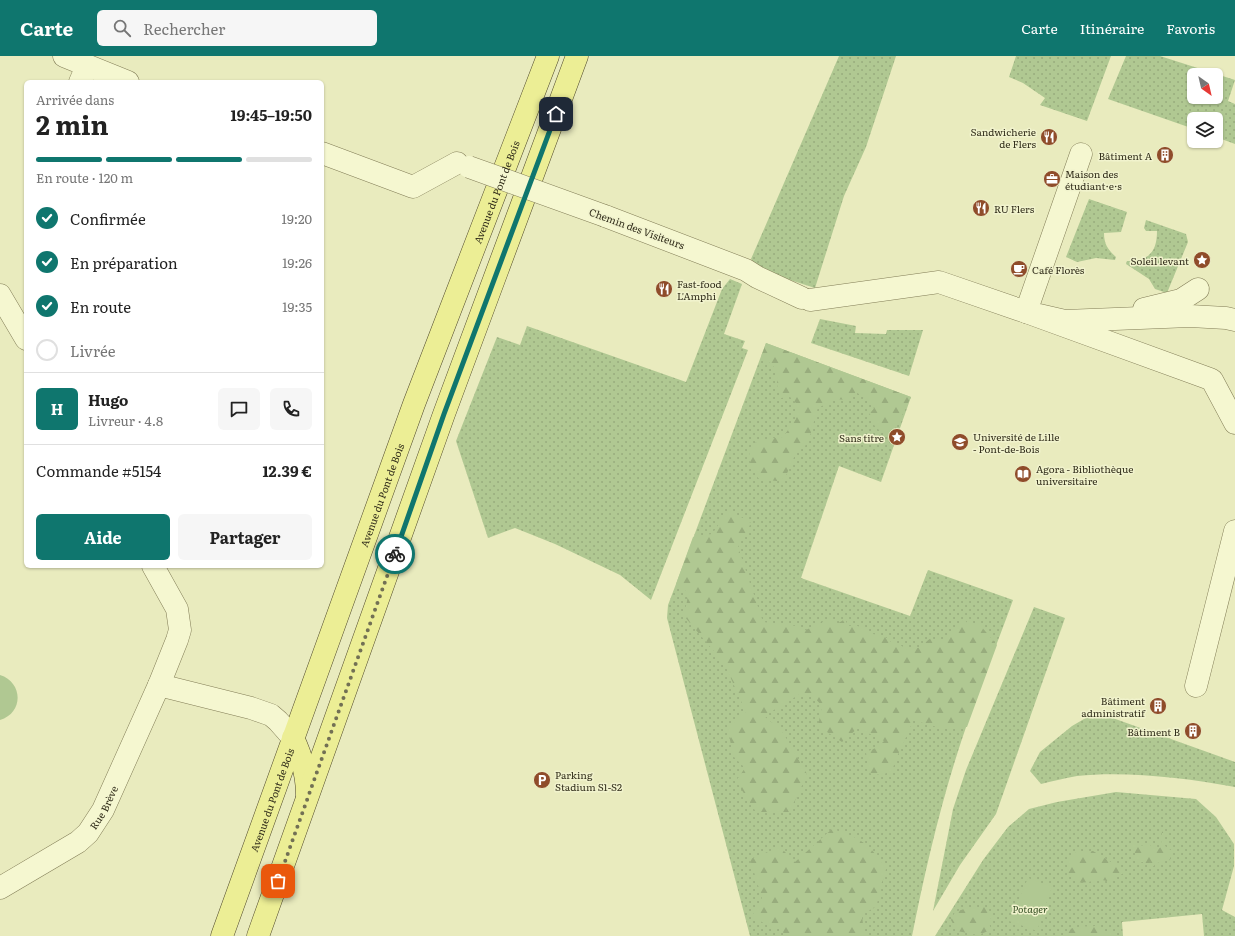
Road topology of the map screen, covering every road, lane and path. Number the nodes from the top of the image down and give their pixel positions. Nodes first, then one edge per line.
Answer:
1 (64, 56) edge
2 (548, 56) edge
3 (577, 56) edge
4 (83, 74) edge
5 (117, 80) edge
6 (1081, 154) dead end
7 (324, 155) edge
8 (1198, 289) dead end
9 (0, 295) edge
10 (1026, 312) junction
11 (1107, 320) junction
12 (1235, 320) edge
13 (24, 336) edge
14 (1068, 346) dead end
15 (1235, 423) edge
16 (1235, 531) edge
17 (154, 568) edge
18 (159, 685) junction
19 (1196, 686) dead end
20 (293, 738) junction
21 (307, 799) junction
22 (0, 888) edge
23 (222, 936) edge
24 (258, 936) edge

1 - 4 street
2 - 20 main road, Avenue du Pont de Bois
3 - 21 main road
4 - 5 street
6 - 10 street
7 - 10 street, Chemin des Visiteurs, bridge
8 - 11 street
9 - 13 street
10 - 11 street
10 - 14 street
10 - 15 street
11 - 12 street
16 - 19 street
17 - 18 street, Rue Brève
18 - 20 street
18 - 22 street, Rue Brève
20 - 21 main road
20 - 23 main road, Avenue du Pont de Bois
21 - 24 main road

